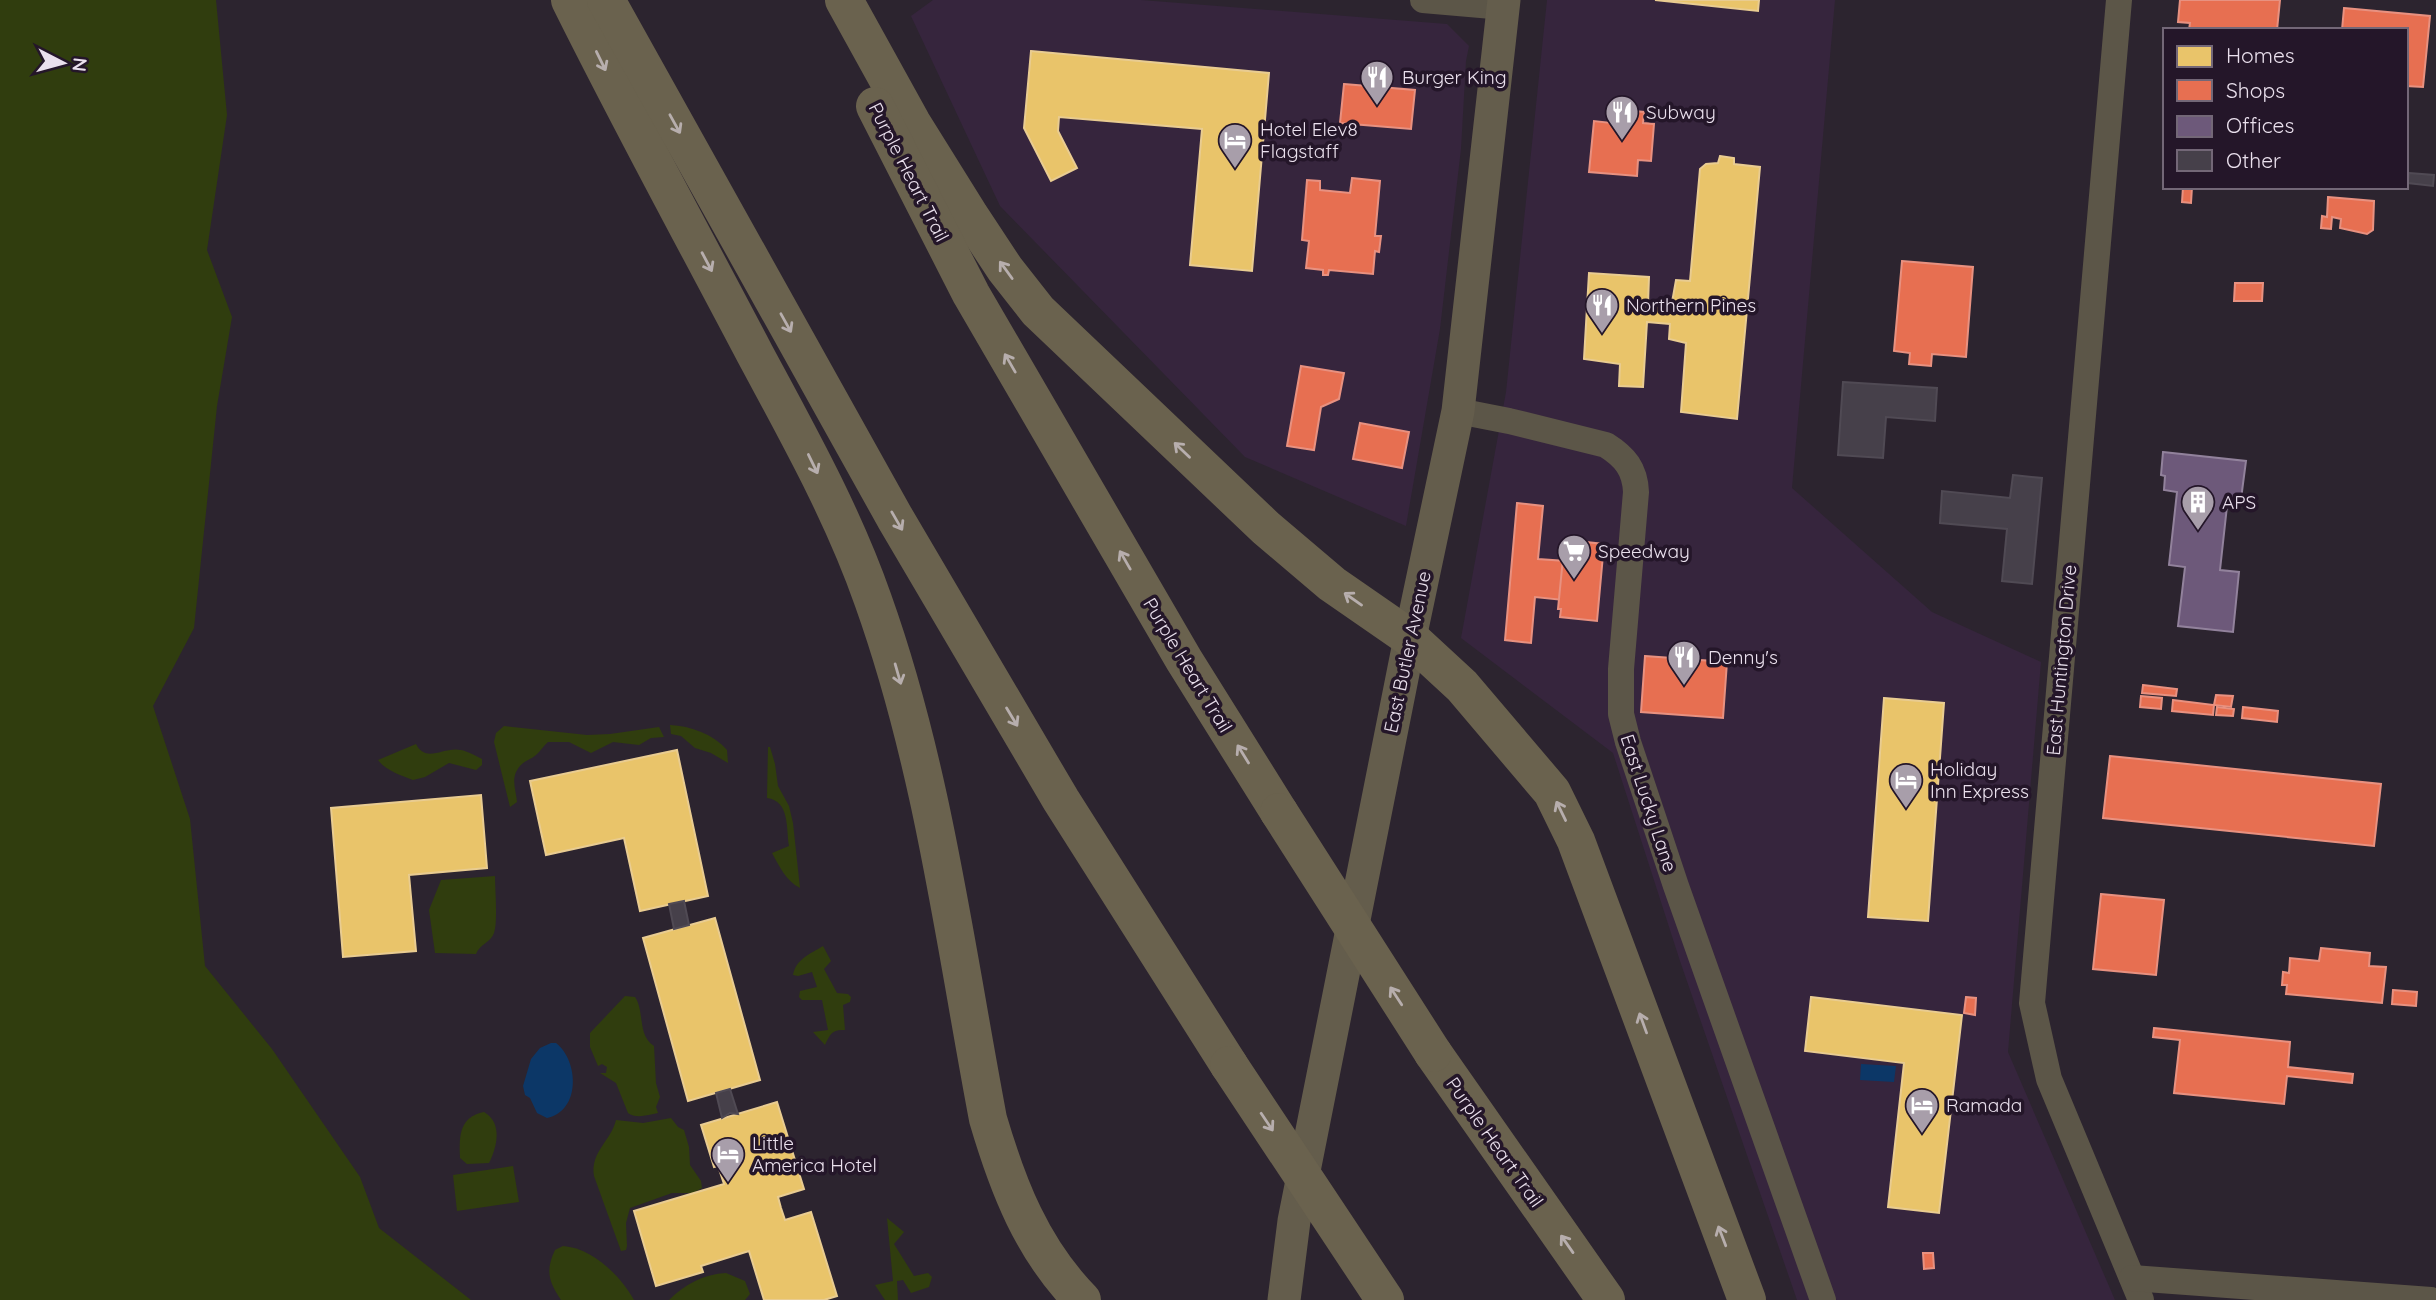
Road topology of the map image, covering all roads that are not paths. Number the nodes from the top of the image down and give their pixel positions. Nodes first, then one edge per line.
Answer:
1 (570, 0) edge
2 (606, 0) edge
3 (820, 0) edge
4 (844, 0) edge
5 (1423, 0) edge
6 (2119, 0) edge
7 (1504, 4) edge
8 (1458, 411) junction
9 (1410, 638) junction
10 (2136, 1289) edge
11 (1082, 1300) edge
12 (1284, 1300) edge
13 (1385, 1300) edge
14 (1606, 1300) edge
15 (1747, 1300) edge
16 (1823, 1300) edge
17 (2431, 1300) edge

1 -> 11 highway
2 -> 13 highway, bridge
14 -> 3 highway, Purple Heart Trail, bridge
9 -> 4 highway
5 - 7 street
6 - 10 street, East Huntington Drive
7 - 8 main road, East Butler Avenue
8 - 9 main road, East Butler Avenue
8 - 16 street, East Lucky Lane
9 - 12 main road, East Butler Avenue
15 -> 9 highway
10 - 17 street

